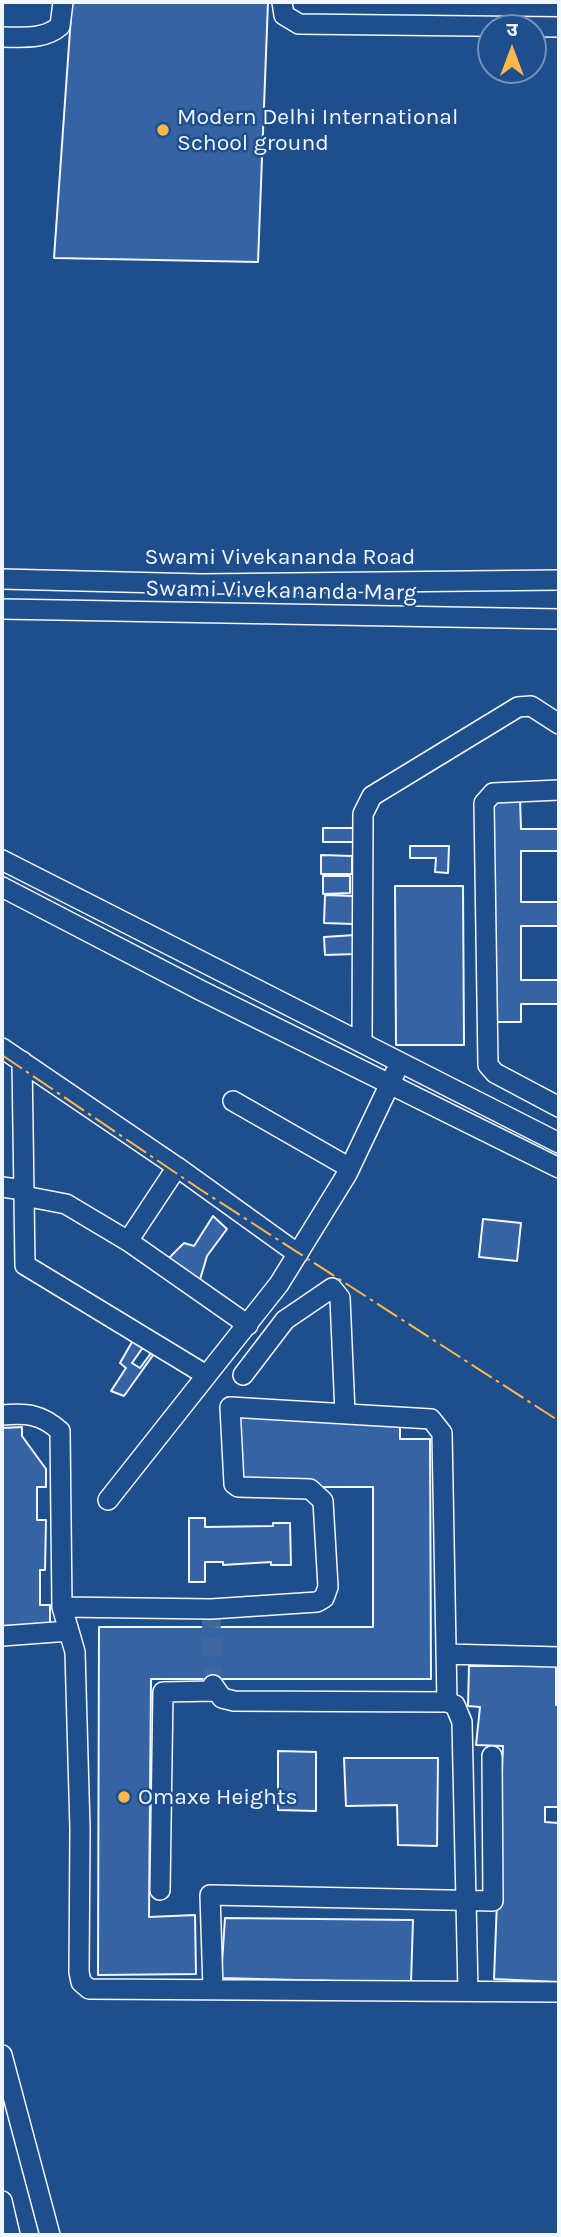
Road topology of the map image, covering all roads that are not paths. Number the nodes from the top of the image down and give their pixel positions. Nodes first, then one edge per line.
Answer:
1 (63, 2) edge
2 (282, 2) edge
3 (559, 27) edge
4 (2, 37) edge
5 (2, 579) edge
6 (559, 580) edge
7 (2, 609) edge
8 (559, 619) edge
9 (559, 724) edge
10 (559, 790) edge
11 (2, 860) edge
12 (2, 887) edge
13 (362, 1042) junction
14 (2, 1048) edge
15 (22, 1062) junction
16 (401, 1062) junction
17 (391, 1083) junction
18 (233, 1101) dead end
19 (559, 1107) edge
20 (559, 1143) edge
21 (177, 1167) junction
22 (350, 1168) junction
23 (559, 1168) edge
24 (2, 1187) edge
25 (24, 1193) junction
26 (128, 1241) junction
27 (298, 1254) junction
28 (248, 1325) junction
29 (206, 1375) junction
30 (243, 1375) dead end
31 (345, 1413) junction
32 (2, 1415) edge
33 (108, 1500) dead end
34 (62, 1607) junction
35 (69, 1631) junction
36 (2, 1636) edge
37 (446, 1654) junction
38 (559, 1657) edge
39 (447, 1702) junction
40 (492, 1756) dead end
41 (160, 1890) dead end
42 (465, 1900) junction
43 (213, 1989) junction
44 (468, 1991) junction
45 (559, 1992) edge
46 (2, 2055) edge
47 (2, 2201) edge
48 (10, 2235) edge
49 (50, 2235) edge

1 - 4 street
2 - 3 street
5 - 6 street, Swami Vivekananda Road
7 - 8 street, Swami Vivekananda Marg
9 - 13 street
10 - 19 street
11 - 13 street
12 - 17 street
13 - 16 street
14 - 15 street
15 - 21 street
15 - 25 street
16 - 17 street
16 - 20 street
17 - 22 street
17 - 23 street
18 - 22 street
21 - 26 street
21 - 27 street
22 - 27 street
24 - 25 street
25 - 26 street
25 - 29 street
26 - 28 street
27 - 28 street
28 - 29 street
29 - 33 street
30 - 31 street
31 - 34 street
31 - 37 street
32 - 34 street
34 - 35 street
35 - 36 street
35 - 43 street
37 - 38 street
37 - 39 street
39 - 41 street
39 - 42 street
40 - 42 street
42 - 43 street
42 - 44 street
43 - 44 street
44 - 45 street
46 - 49 street
47 - 48 street

